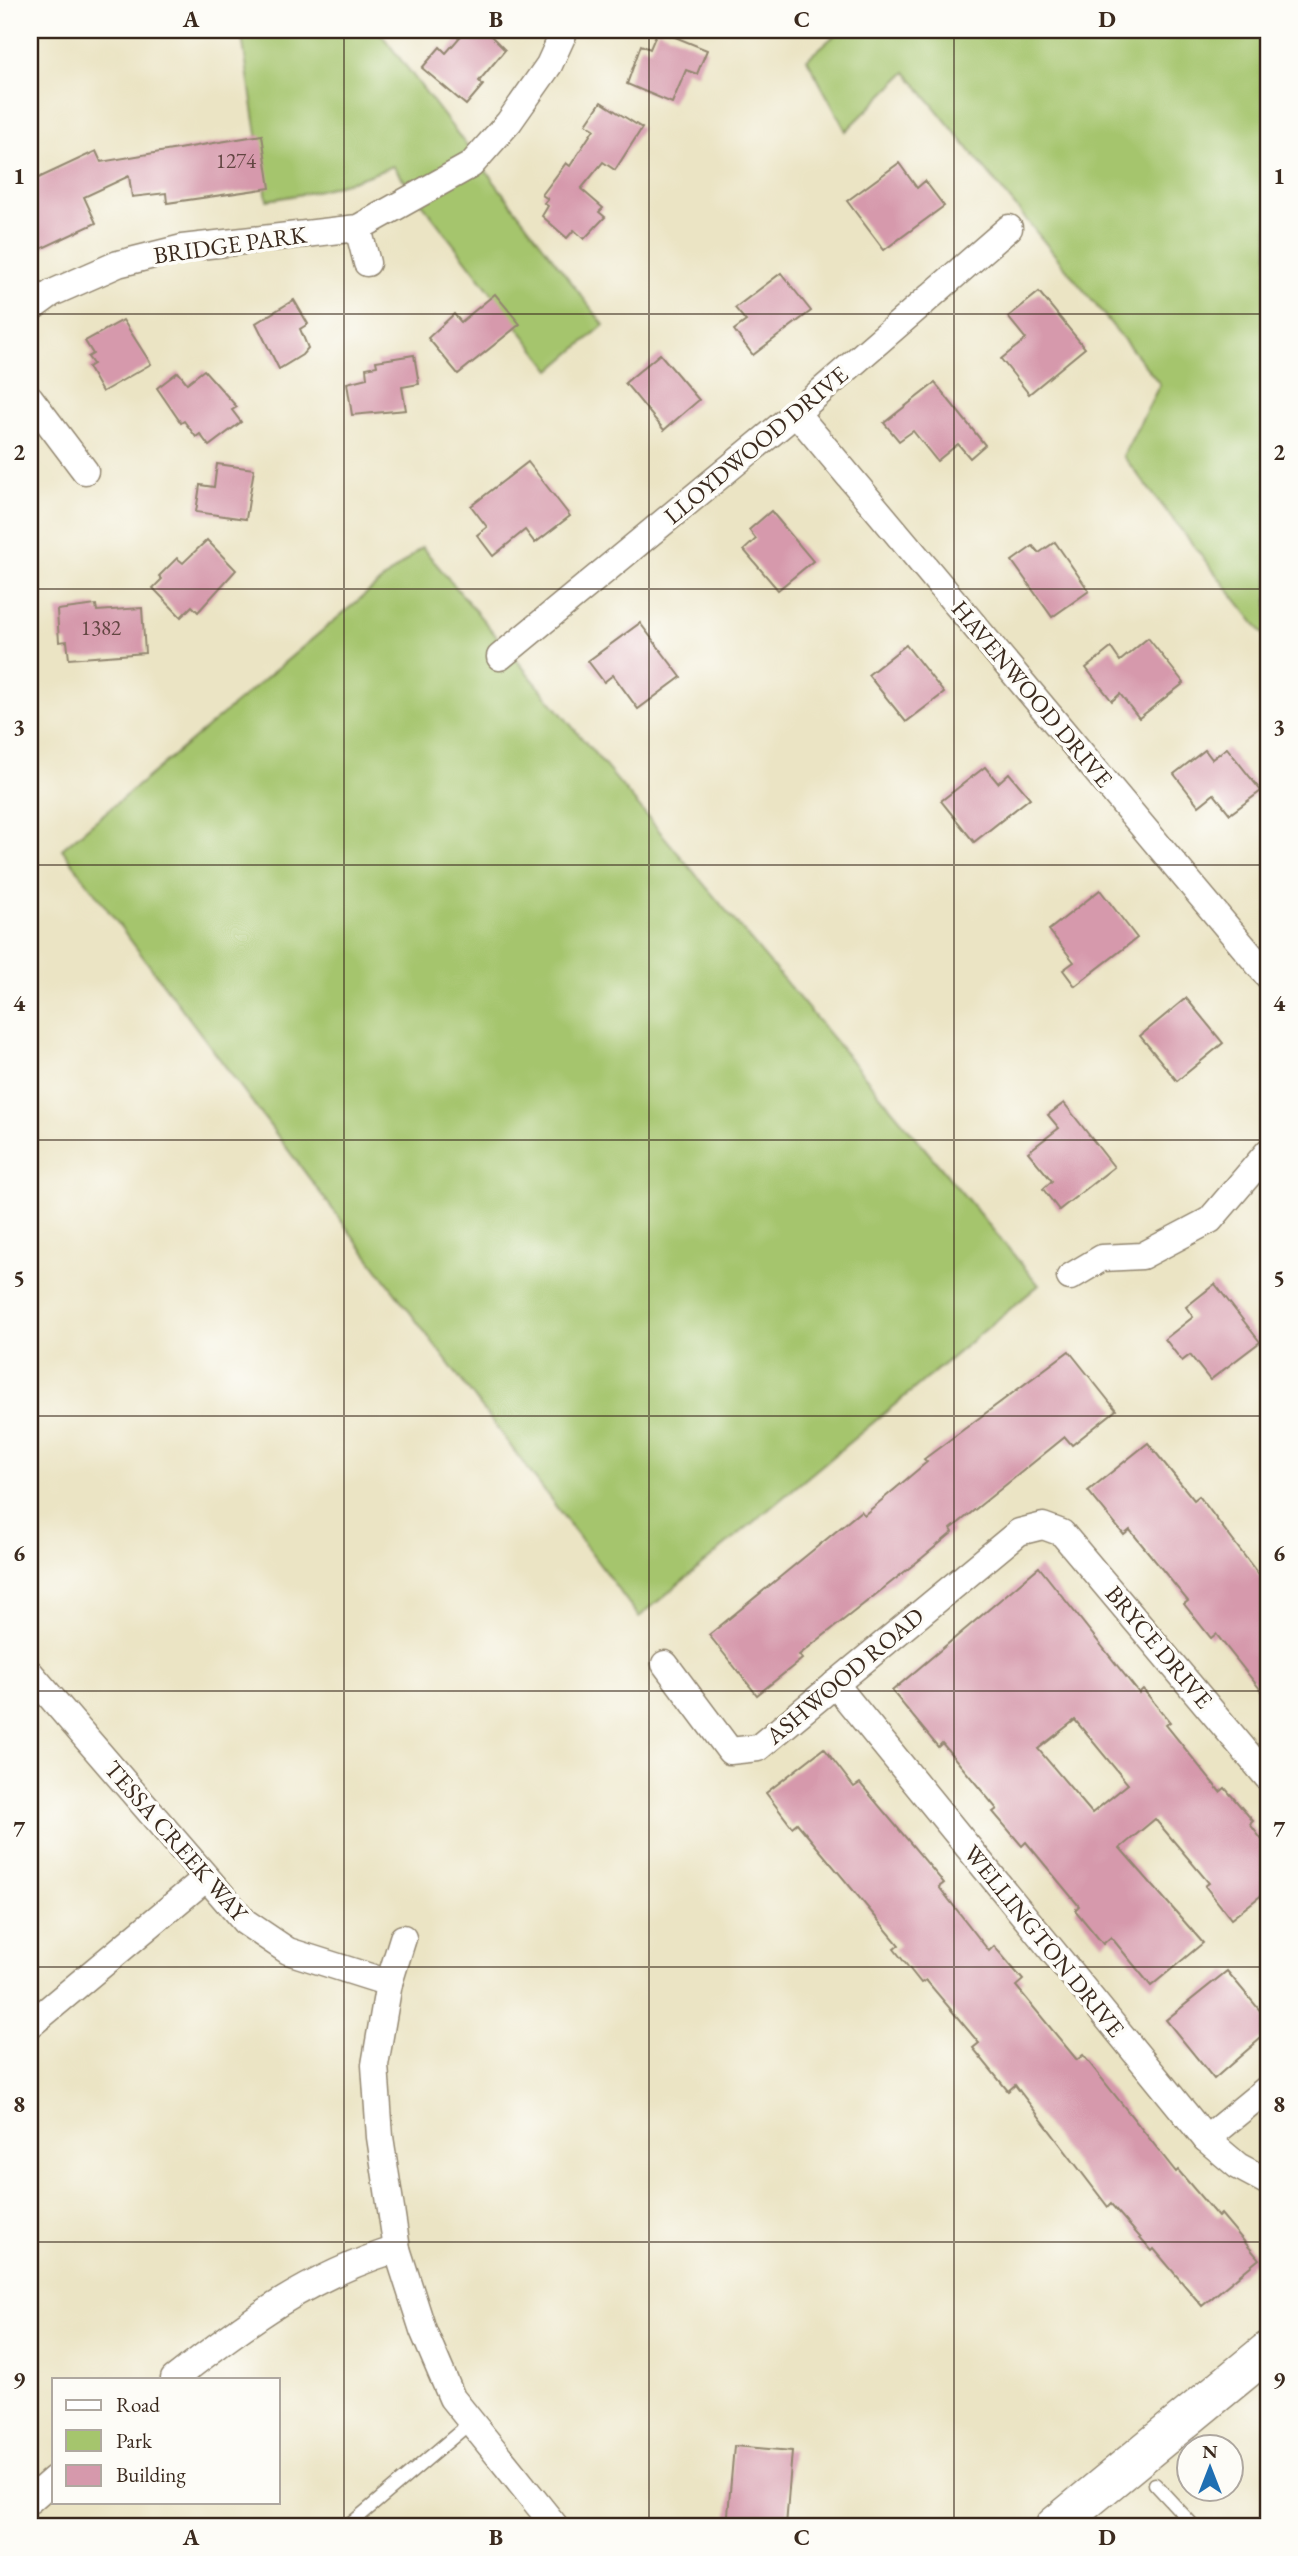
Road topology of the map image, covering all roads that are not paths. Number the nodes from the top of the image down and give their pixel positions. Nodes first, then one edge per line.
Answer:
1 (565, 30) edge
2 (358, 228) junction
3 (1009, 228) dead end
4 (367, 263) dead end
5 (30, 309) edge
6 (30, 398) edge
7 (796, 413) junction
8 (85, 471) dead end
9 (500, 657) dead end
10 (1268, 976) edge
11 (1268, 1152) edge
12 (1070, 1277) dead end
13 (1043, 1526) joint
14 (665, 1664) dead end
15 (30, 1673) edge
16 (835, 1684) junction
17 (1268, 1778) edge
18 (206, 1878) junction
19 (403, 1938) dead end
20 (389, 1983) junction
21 (30, 2025) edge
22 (1268, 2088) edge
23 (1206, 2139) junction
24 (1268, 2182) edge
25 (397, 2249) junction
26 (1268, 2351) edge
27 (175, 2378) edge
28 (470, 2423) junction
29 (52, 2481) edge
30 (1155, 2484) dead end
31 (30, 2500) edge
32 (348, 2526) edge
33 (555, 2526) edge
34 (1055, 2526) edge
35 (1194, 2526) edge

1 - 2 street, BRIDGE PARK
2 - 4 street
2 - 5 street, BRIDGE PARK
3 - 7 street, LLOYDWOOD DRIVE
6 - 8 street
7 - 9 street, LLOYDWOOD DRIVE
7 - 10 street, HAVENWOOD DRIVE
11 - 12 street
13 - 16 street, ASHWOOD ROAD
13 - 17 street, BRYCE DRIVE
14 - 16 street, ASHWOOD ROAD
15 - 18 street, TESSA CREEK WAY
16 - 23 street, WELLINGTON DRIVE
18 - 20 street, TESSA CREEK WAY
18 - 21 street
19 - 20 street
20 - 25 street
22 - 23 street
23 - 24 street, WELLINGTON DRIVE
25 - 27 street
25 - 28 street
26 - 34 main road
28 - 32 lane
28 - 33 street
29 - 31 street
30 - 35 lane

